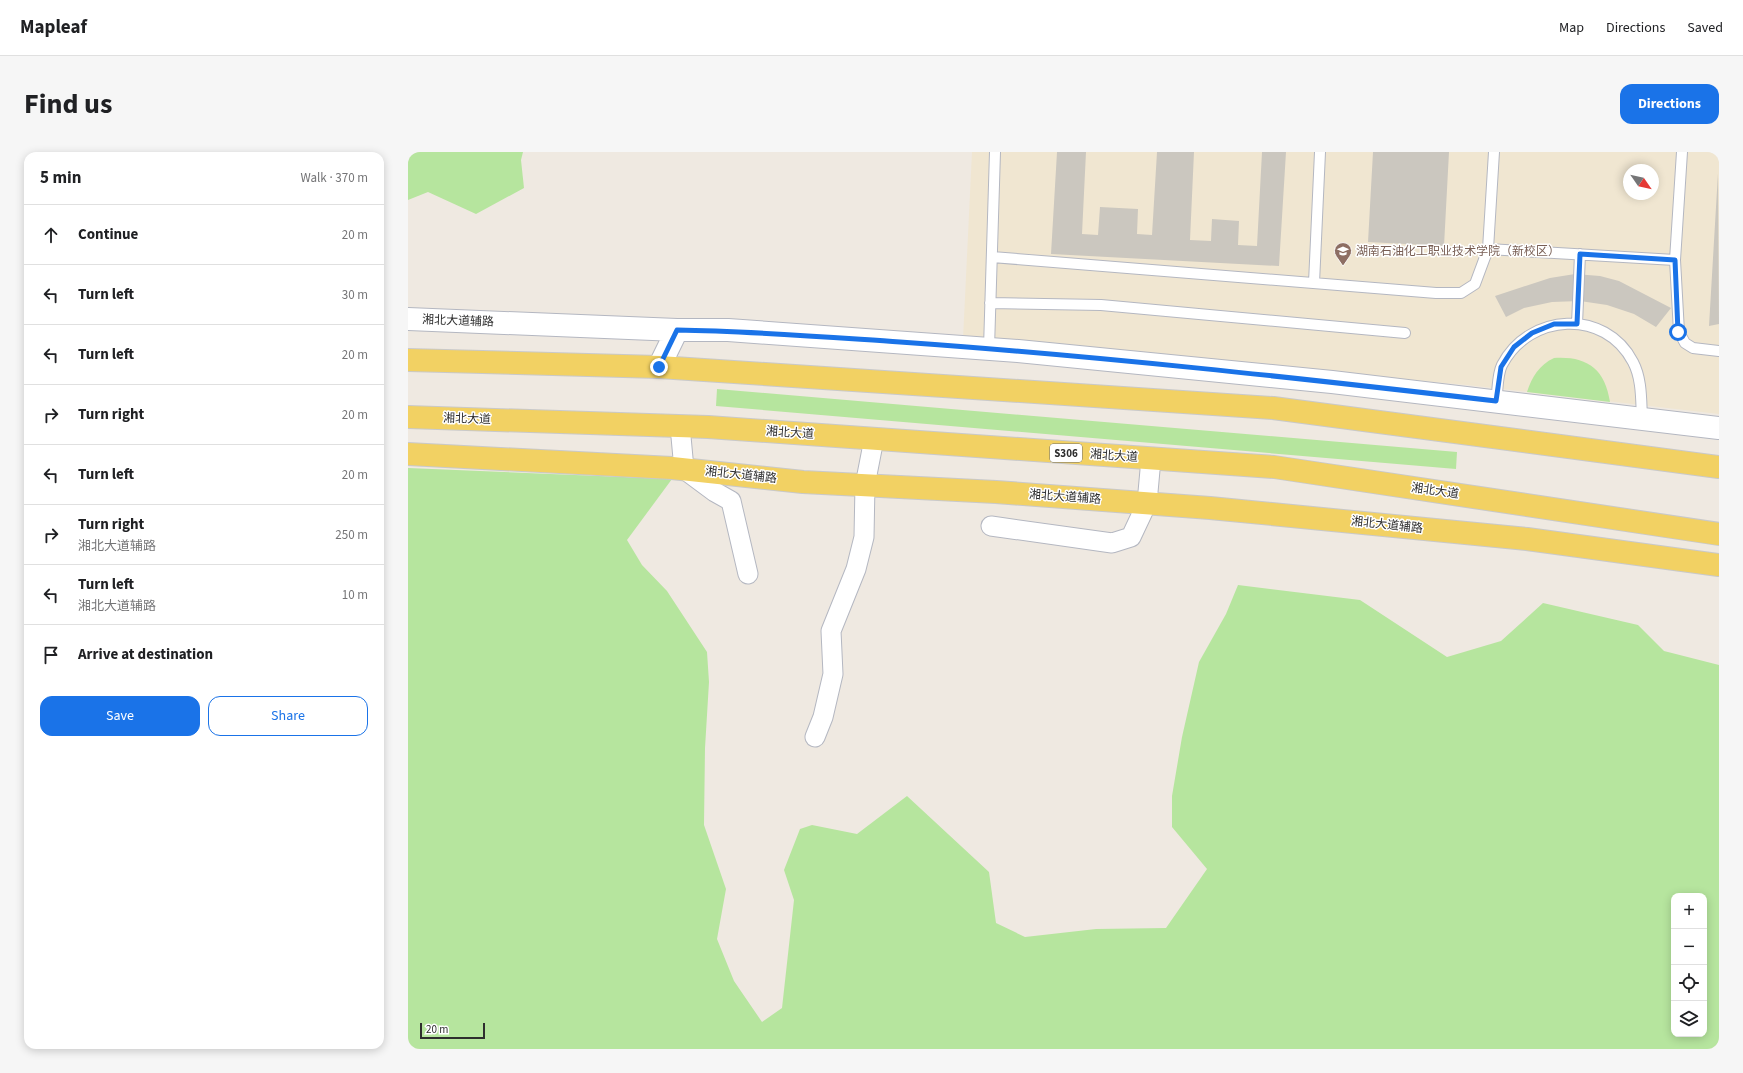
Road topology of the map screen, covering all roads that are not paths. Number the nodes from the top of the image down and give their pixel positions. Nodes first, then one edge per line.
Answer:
1 (995, 152) edge
2 (1320, 152) edge
3 (1494, 152) edge
4 (1682, 152) edge
5 (1488, 249) junction
6 (1580, 254) junction
7 (992, 256) junction
8 (1675, 260) junction
9 (1314, 283) junction
10 (990, 303) junction
11 (408, 319) edge
12 (1577, 324) junction
13 (677, 330) junction
14 (1405, 333) dead end
15 (989, 348) junction
16 (1719, 351) edge
17 (408, 360) edge
18 (659, 367) junction
19 (1496, 401) junction
20 (408, 417) edge
21 (1642, 418) junction
22 (680, 426) junction
23 (1719, 428) edge
24 (874, 439) junction
25 (408, 454) edge
26 (1151, 459) junction
27 (1719, 467) edge
28 (684, 469) junction
29 (865, 485) junction
30 (1147, 503) junction
31 (991, 526) dead end
32 (1719, 534) edge
33 (1719, 565) edge
34 (748, 574) dead end
35 (815, 737) dead end

1 - 7 lane
2 - 9 lane
3 - 5 lane
4 - 8 lane
5 - 6 lane
5 - 9 lane
6 - 8 lane
6 - 12 lane
7 - 9 lane
7 - 10 lane
8 - 16 lane
10 - 14 lane
10 - 15 lane
11 - 13 main road, 湘北大道辅路
12 - 19 lane
12 - 21 lane
13 - 15 main road, 湘北大道辅路
13 - 18 main road
15 - 19 main road, 湘北大道辅路
17 - 18 main road
18 - 27 main road
19 - 21 main road, 湘北大道辅路
20 - 22 main road, 湘北大道 / S306
21 - 23 main road, 湘北大道辅路
22 - 24 main road, 湘北大道 / S306
22 - 28 street
24 - 26 main road, 湘北大道 / S306
24 - 29 street
25 - 28 main road, 湘北大道辅路
26 - 30 street
26 - 32 main road, 湘北大道 / S306
28 - 29 main road, 湘北大道辅路
28 - 34 street
29 - 30 main road, 湘北大道辅路
29 - 35 street
30 - 31 street
30 - 33 main road, 湘北大道辅路

